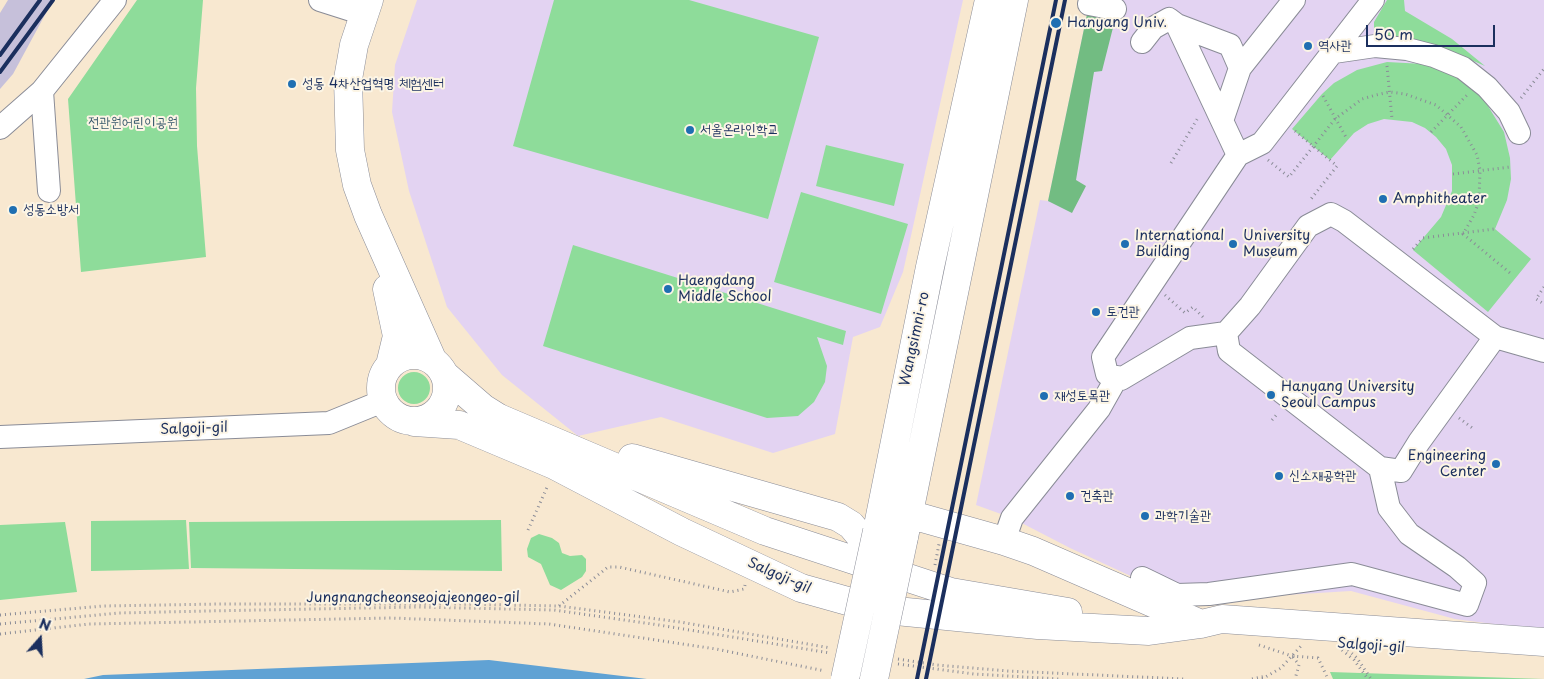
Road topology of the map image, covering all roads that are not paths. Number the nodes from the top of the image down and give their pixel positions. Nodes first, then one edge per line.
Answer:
1 (115, 0) edge
2 (320, 0) edge
3 (989, 0) edge
4 (1014, 0) edge
5 (1294, 0) edge
6 (1372, 0) edge
7 (1089, 4) dead end
8 (367, 7) edge
9 (1115, 9) dead end
10 (1177, 25) junction
11 (1142, 42) dead end
12 (1334, 52) junction
13 (1240, 68) junction
14 (42, 91) junction
15 (1222, 121) junction
16 (0, 128) edge
17 (1520, 133) dead end
18 (1238, 155) junction
19 (49, 190) dead end
20 (368, 215) junction
21 (1226, 334) junction
22 (1494, 336) junction
23 (1544, 351) edge
24 (390, 365) junction
25 (439, 368) junction
26 (1117, 377) junction
27 (383, 401) junction
28 (414, 422) junction
29 (0, 438) edge
30 (559, 465) junction
31 (1380, 468) junction
32 (906, 525) junction
33 (864, 528) junction
34 (1004, 541) junction
35 (1142, 578) dead end
36 (1201, 624) junction
37 (1544, 642) edge
38 (1544, 659) edge
39 (882, 668) edge
40 (839, 675) edge

1 - 14 street
2 - 8 street
3 - 33 main road, Wangsimni-ro
4 - 32 main road, Wangsimni-ro
5 - 13 street
6 - 12 street
7 - 9 street
8 - 20 main road, Salgoji-gil
10 - 11 street
10 - 13 street
10 - 15 street
12 - 17 street
12 - 18 street
13 - 15 street
14 - 16 street
14 - 19 street
15 - 18 street
18 - 26 street
20 - 24 main road, Salgoji-gil
20 - 25 main road, Salgoji-gil
21 - 22 street
21 - 26 street
21 - 31 street
22 - 23 street
22 - 31 street
24 - 25 main road
24 - 27 main road
25 - 28 main road
25 - 30 main road, Salgoji-gil
26 - 34 street
27 - 28 main road
27 - 29 street, Salgoji-gil
28 - 30 main road, Salgoji-gil
30 - 33 main road
30 - 36 main road, Salgoji-gil
30 - 36 main road, Salgoji-gil
31 - 35 street
32 - 34 main road
32 - 39 main road, Wangsimni-ro, bridge
33 - 40 main road, Wangsimni-ro, bridge
34 - 36 main road
36 - 37 main road, Salgoji-gil
36 - 38 main road, Salgoji-gil

